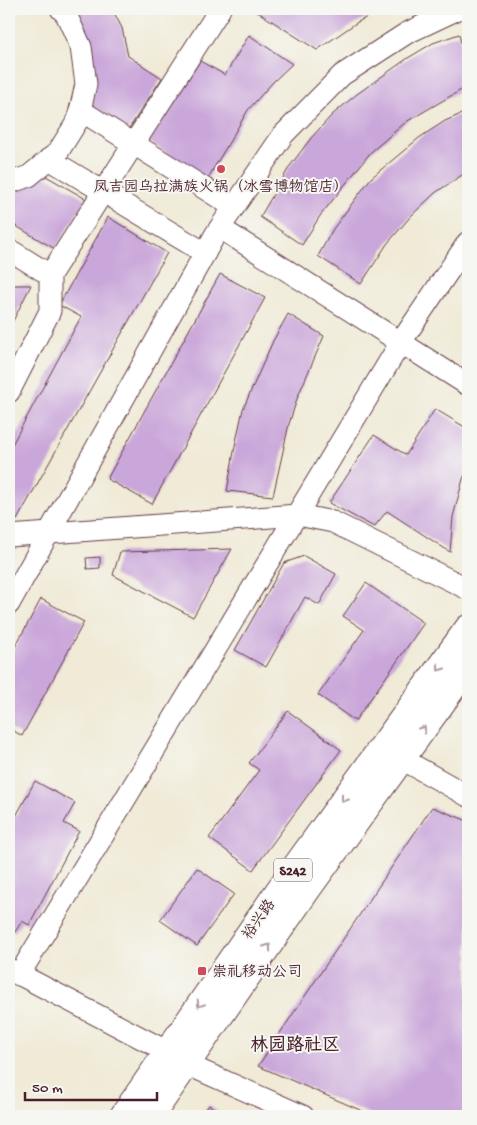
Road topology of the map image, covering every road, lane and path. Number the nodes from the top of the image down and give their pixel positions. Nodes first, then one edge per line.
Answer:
1 (61, 9) edge
2 (220, 9) edge
3 (458, 9) edge
4 (80, 110) junction
5 (134, 144) junction
6 (49, 159) junction
7 (9, 183) edge
8 (103, 192) junction
9 (234, 208) junction
10 (220, 228) junction
11 (468, 242) edge
12 (9, 252) edge
13 (205, 253) junction
14 (50, 275) junction
15 (401, 342) junction
16 (468, 385) edge
17 (9, 392) edge
18 (298, 515) junction
19 (49, 532) junction
20 (9, 536) edge
21 (468, 589) edge
22 (9, 604) edge
23 (468, 628) edge
24 (468, 667) edge
25 (393, 752) junction
26 (468, 796) edge
27 (14, 972) edge
28 (177, 1058) junction
29 (123, 1116) edge
30 (151, 1116) edge
31 (303, 1116) edge

1 - 4 street
2 - 5 street
3 - 9 street
4 - 5 street
4 - 6 street
5 - 8 street
5 - 9 street
6 - 7 street
6 - 8 street
8 - 13 street
8 - 14 street
9 - 10 street
10 - 13 street
10 - 15 street
11 - 15 street
12 - 14 street
13 - 19 street
14 - 17 street
15 - 16 street
15 - 18 street
18 - 19 street
18 - 21 street
18 - 27 street
19 - 20 street
19 - 22 street
23 -> 25 main road, 裕兴路 / S242
25 -> 24 main road, 裕兴路 / S242
25 - 26 street
25 - 28 main road, 裕兴路 / S242
27 - 28 street
28 - 29 main road, 裕兴路 / S242
28 - 30 main road, 裕兴路 / S242
28 - 31 street

